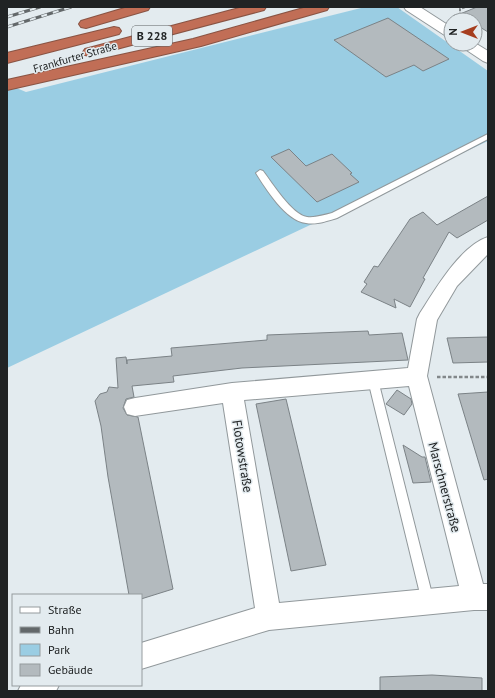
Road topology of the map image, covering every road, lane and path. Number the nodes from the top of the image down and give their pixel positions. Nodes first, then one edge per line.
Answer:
1 (143, 7) edge
2 (208, 7) edge
3 (259, 7) edge
4 (322, 7) edge
5 (411, 7) edge
6 (169, 17) dead end
7 (131, 27) dead end
8 (443, 29) edge
9 (7, 48) edge
10 (479, 52) edge
11 (7, 58) edge
12 (488, 58) edge
13 (7, 77) edge
14 (7, 85) edge
15 (488, 136) edge
16 (260, 173) dead end
17 (488, 244) edge
18 (417, 376) junction
19 (488, 377) edge
20 (373, 380) junction
21 (232, 392) junction
22 (135, 407) dead end
23 (481, 597) edge
24 (428, 602) junction
25 (269, 617) junction
26 (142, 656) edge
27 (43, 686) edge
28 (32, 691) edge

1 - 9 highway
2 - 6 highway, B 228
3 - 13 highway, Frankfurter Straße / B 228
4 - 14 highway
5 - 8 street
7 - 11 highway, Frankfurter Straße / B 228
10 - 12 street
15 - 16 lane
17 - 18 street, Marschnerstraße
18 - 19 path
18 - 20 street
18 - 23 street, Marschnerstraße
20 - 21 street
20 - 24 lane
21 - 22 street
21 - 25 street, Flotowstraße
23 - 24 street
24 - 25 street
25 - 26 street
27 - 28 street

